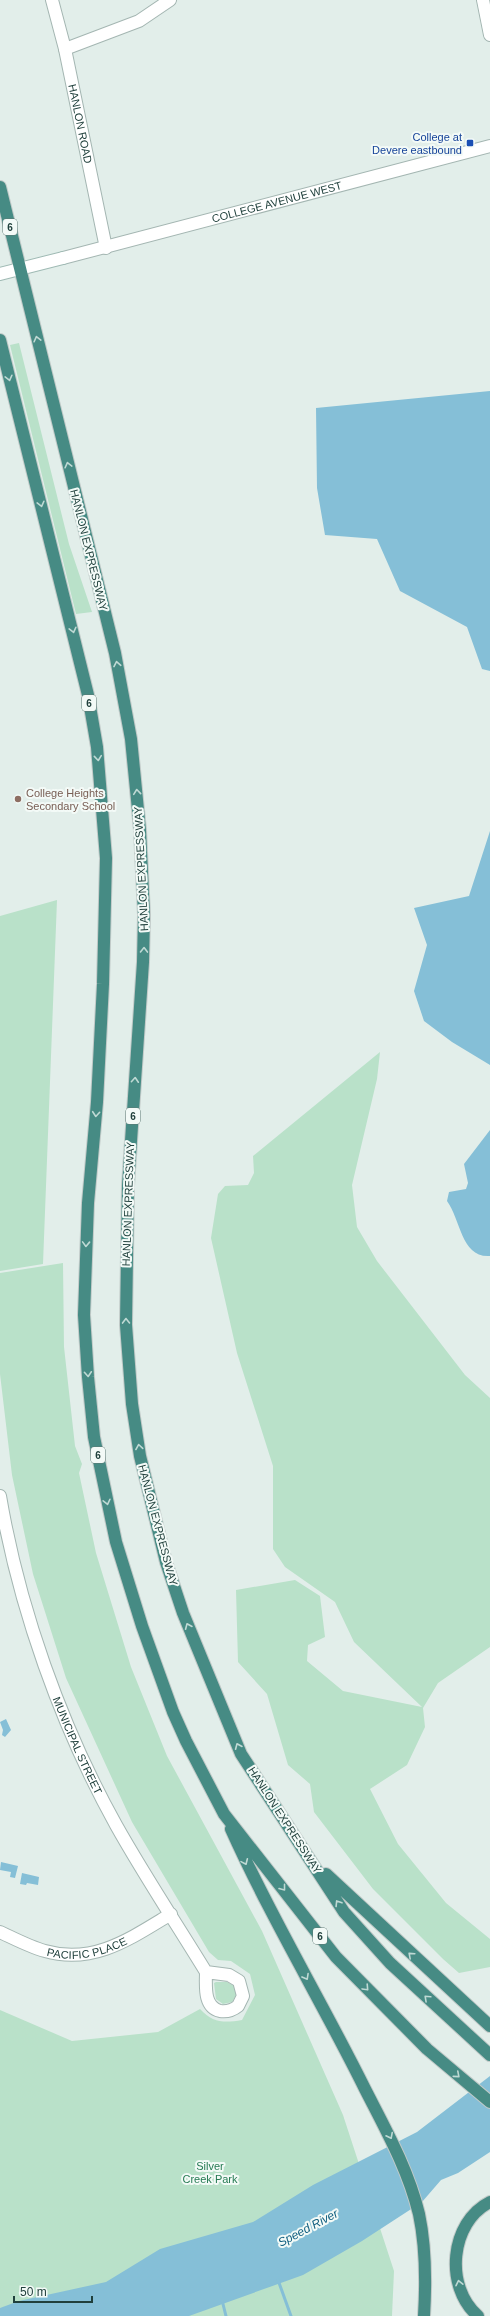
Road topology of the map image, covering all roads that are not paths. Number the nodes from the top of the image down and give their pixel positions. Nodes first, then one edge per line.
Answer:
1 (52, 0) edge
2 (170, 0) edge
3 (483, 0) edge
4 (490, 36) edge
5 (65, 49) junction
6 (490, 146) edge
7 (0, 187) edge
8 (106, 248) junction
9 (20, 267) junction
10 (0, 274) edge
11 (0, 340) edge
12 (0, 1496) edge
13 (224, 1814) junction
14 (312, 1861) junction
15 (170, 1914) junction
16 (0, 1932) edge
17 (206, 1972) dead end
18 (490, 2026) edge
19 (490, 2055) edge
20 (490, 2102) edge
21 (490, 2202) edge
22 (424, 2316) edge
23 (478, 2316) edge

1 - 5 street, HANLON ROAD
2 - 5 street
3 - 4 street
5 - 8 street, HANLON ROAD
6 - 8 street, COLLEGE AVENUE WEST
7 - 9 highway, HANLON EXPRESSWAY / 6
8 - 9 street, COLLEGE AVENUE WEST
9 - 10 street, COLLEGE AVENUE WEST
14 -> 9 highway, HANLON EXPRESSWAY / 6
11 -> 13 highway, 6
12 - 15 street, MUNICIPAL STREET
13 -> 20 highway, 6
13 -> 22 highway
18 -> 14 highway
19 -> 14 highway, HANLON EXPRESSWAY / 6
15 - 16 street, PACIFIC PLACE
15 - 17 street, MUNICIPAL STREET
23 -> 21 highway

